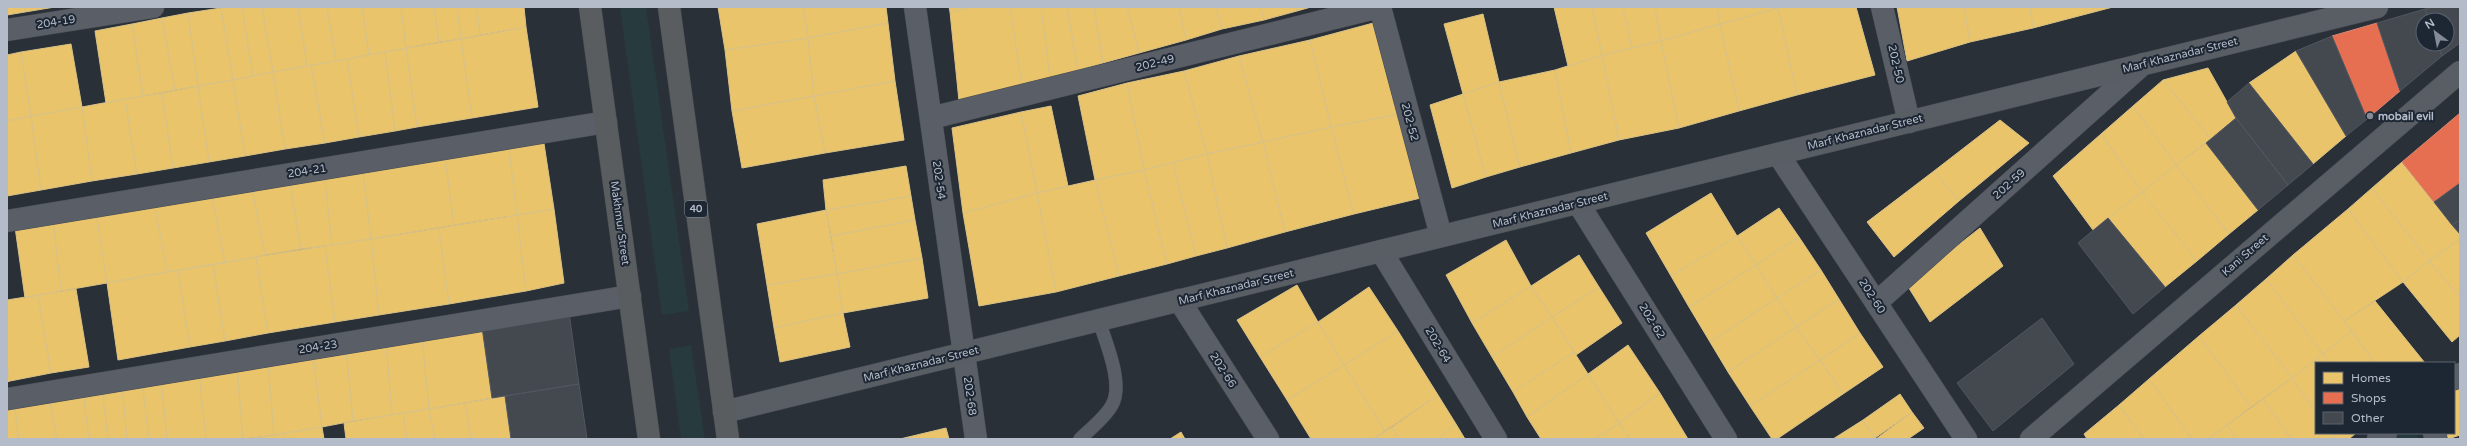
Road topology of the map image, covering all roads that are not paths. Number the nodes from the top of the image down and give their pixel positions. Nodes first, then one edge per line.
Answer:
1 (153, 7) edge
2 (590, 7) edge
3 (669, 7) edge
4 (915, 7) edge
5 (1379, 7) edge
6 (1882, 7) edge
7 (2377, 7) edge
8 (7, 30) edge
9 (2143, 64) junction
10 (2460, 72) edge
11 (931, 118) junction
12 (606, 122) junction
13 (1909, 122) junction
14 (1778, 154) junction
15 (1578, 203) junction
16 (7, 221) edge
17 (1441, 236) junction
18 (1380, 251) junction
19 (630, 296) junction
20 (1179, 300) junction
21 (1876, 303) junction
22 (1099, 321) junction
23 (964, 353) junction
24 (7, 399) edge
25 (724, 412) junction
26 (649, 439) edge
27 (728, 439) edge
28 (976, 439) edge
29 (1080, 439) edge
30 (1268, 439) edge
31 (1496, 439) edge
32 (1726, 439) edge
33 (1966, 439) edge
34 (2031, 439) edge

1 - 8 street, 204-19
2 - 12 highway, Makhmur Street
3 - 25 highway, 40
4 - 11 street, 202-54
5 - 11 street, 202-49
5 - 17 street, 202-52
6 - 13 street, 202-50
7 - 9 street, Marf Khaznadar Street
9 - 13 street, Marf Khaznadar Street
9 - 21 street, 202-59
10 - 34 street, Kani Street
11 - 23 street, 202-54
12 - 16 street, 204-21
12 - 19 highway, Makhmur Street
13 - 14 street, Marf Khaznadar Street
14 - 15 street, Marf Khaznadar Street
14 - 21 street, 202-60
15 - 17 street, Marf Khaznadar Street
15 - 32 street, 202-62
17 - 18 street, Marf Khaznadar Street
18 - 20 street, Marf Khaznadar Street
18 - 31 street, 202-64
19 - 24 street, 204-23
19 - 26 highway, Makhmur Street
20 - 22 street, Marf Khaznadar Street
20 - 30 street, 202-66
21 - 33 street, 202-60
22 - 23 street, Marf Khaznadar Street
22 - 29 lane
23 - 25 street, Marf Khaznadar Street
23 - 28 street, 202-68
25 - 27 highway, 40

